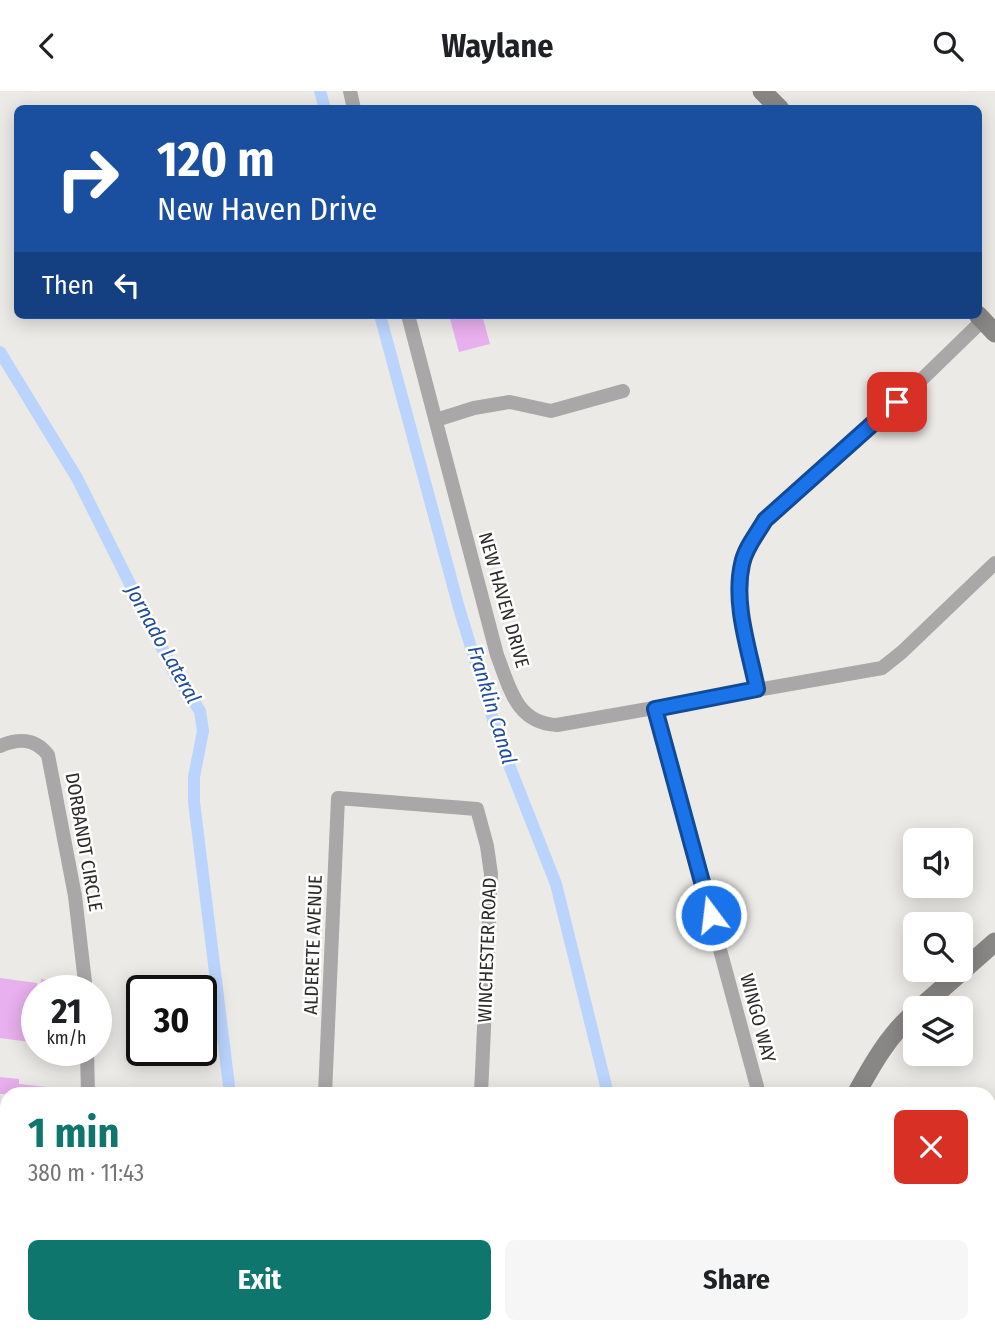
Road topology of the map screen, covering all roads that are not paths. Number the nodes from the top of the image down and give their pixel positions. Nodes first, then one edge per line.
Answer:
1 (762, 91) edge
2 (776, 105) edge
3 (409, 319) edge
4 (986, 323) edge
5 (623, 391) dead end
6 (436, 420) junction
7 (995, 563) edge
8 (757, 689) junction
9 (655, 709) junction
10 (0, 746) edge
11 (477, 809) joint
12 (995, 942) edge
13 (84, 975) edge
14 (934, 996) edge
15 (903, 1025) edge
16 (87, 1066) edge
17 (88, 1087) edge
18 (325, 1087) edge
19 (481, 1087) edge
20 (757, 1087) edge
21 (860, 1087) edge

1 - 2 street
3 - 6 street, NEW HAVEN DRIVE
4 - 8 street
5 - 6 street
6 - 9 street, NEW HAVEN DRIVE
7 - 8 street, NEW HAVEN DRIVE
8 - 9 street, NEW HAVEN DRIVE
9 - 20 street, WINGO WAY
10 - 13 street, DORBANDT CIRCLE
11 - 18 street, ALDERETE AVENUE
11 - 19 street, WINCHESTER ROAD
12 - 14 street
15 - 21 street
16 - 17 street

